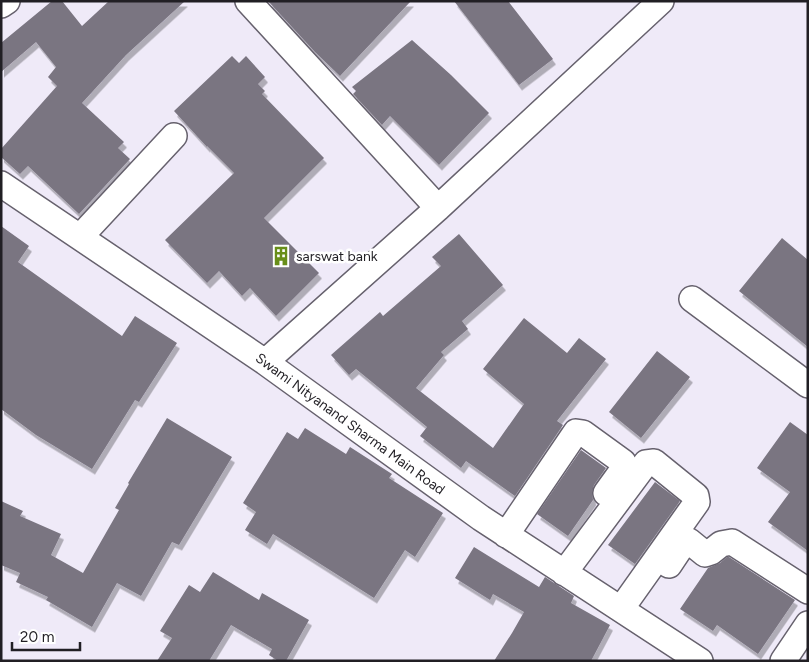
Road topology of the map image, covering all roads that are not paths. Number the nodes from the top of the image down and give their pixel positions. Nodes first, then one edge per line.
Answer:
1 (7, 1) edge
2 (248, 1) edge
3 (661, 1) edge
4 (1, 5) edge
5 (174, 136) dead end
6 (1, 184) edge
7 (438, 208) junction
8 (80, 237) junction
9 (692, 299) dead end
10 (265, 362) junction
11 (808, 385) edge
12 (506, 535) junction
13 (559, 569) junction
14 (808, 591) edge
15 (627, 614) junction
16 (808, 624) edge
17 (700, 661) edge
18 (782, 661) edge

1 - 4 street
2 - 7 street
3 - 7 street
5 - 8 street
6 - 8 street, Swami Nityanand Sharma Main Road
7 - 10 street
8 - 10 street, Swami Nityanand Sharma Main Road
9 - 11 street
10 - 12 street, Swami Nityanand Sharma Main Road
12 - 13 street, Swami Nityanand Sharma Main Road
12 - 13 street
13 - 15 street, Swami Nityanand Sharma Main Road
13 - 15 street
14 - 15 street
15 - 17 street, Swami Nityanand Sharma Main Road
16 - 18 street

